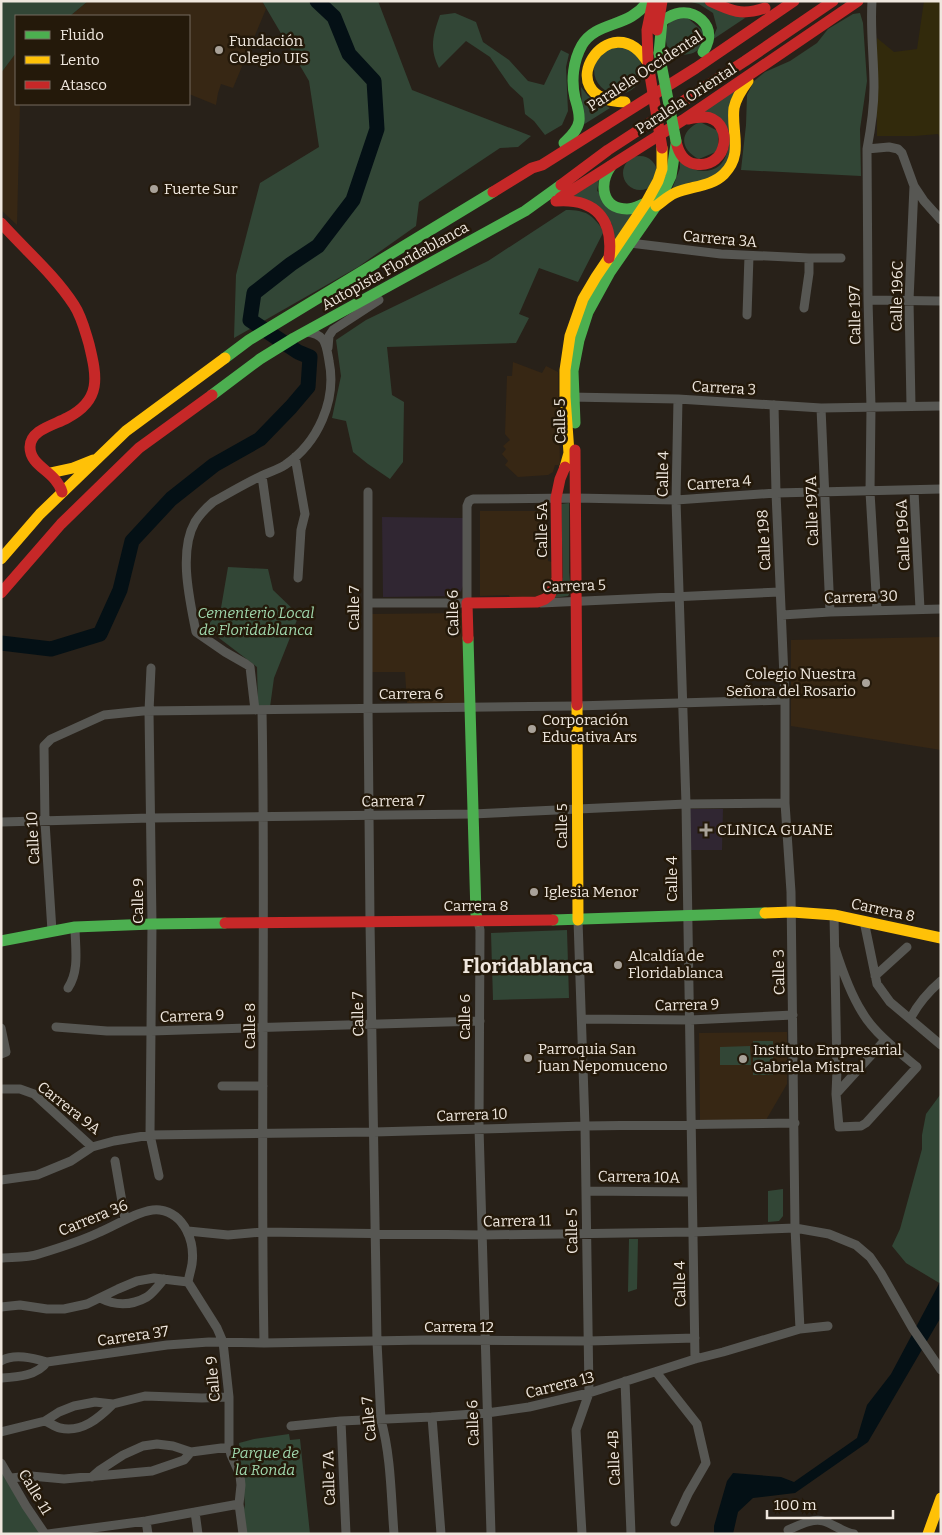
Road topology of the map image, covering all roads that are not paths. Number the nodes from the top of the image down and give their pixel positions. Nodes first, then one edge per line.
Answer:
1 (648, 1) edge
2 (653, 1) edge
3 (662, 1) edge
4 (710, 1) edge
5 (775, 1) edge
6 (794, 1) edge
7 (872, 1) edge
8 (831, 2) edge
9 (855, 3) edge
10 (765, 8) junction
11 (871, 20) junction
12 (788, 48) junction
13 (659, 52) junction
14 (703, 52) junction
15 (648, 63) junction
16 (752, 75) junction
17 (625, 102) junction
18 (683, 120) junction
19 (676, 141) junction
20 (564, 144) junction
21 (867, 148) junction
22 (614, 163) junction
23 (532, 168) junction
24 (914, 186) junction
25 (554, 201) junction
26 (651, 205) junction
27 (525, 211) junction
28 (941, 220) edge
29 (1, 223) edge
30 (630, 243) junction
31 (749, 256) junction
32 (609, 258) junction
33 (809, 258) junction
34 (841, 258) dead end
35 (393, 284) junction
36 (868, 300) junction
37 (909, 300) junction
38 (941, 301) edge
39 (804, 308) dead end
40 (747, 315) dead end
41 (306, 332) junction
42 (327, 351) junction
43 (570, 396) junction
44 (678, 399) junction
45 (774, 405) junction
46 (911, 406) junction
47 (941, 406) edge
48 (871, 407) junction
49 (822, 408) junction
50 (568, 453) joint
51 (295, 457) junction
52 (97, 458) junction
53 (50, 473) junction
54 (262, 476) junction
55 (941, 489) edge
56 (914, 490) junction
57 (62, 492) junction
58 (368, 492) dead end
59 (824, 492) junction
60 (870, 492) junction
61 (776, 493) junction
62 (556, 498) junction
63 (575, 498) junction
64 (676, 500) junction
65 (469, 501) joint
66 (270, 533) dead end
67 (1, 559) edge
68 (298, 578) dead end
69 (780, 592) junction
70 (1, 593) edge
71 (678, 596) junction
72 (576, 601) junction
73 (467, 603) junction
74 (540, 603) junction
75 (368, 604) junction
76 (920, 609) junction
77 (941, 609) edge
78 (876, 610) junction
79 (830, 612) junction
80 (782, 615) junction
81 (151, 668) dead end
82 (785, 700) junction
83 (682, 702) junction
84 (576, 706) junction
85 (368, 707) junction
86 (470, 707) junction
87 (149, 710) junction
88 (258, 710) junction
89 (45, 744) joint
90 (785, 803) junction
91 (686, 804) junction
92 (577, 809) junction
93 (473, 814) junction
94 (369, 815) junction
95 (264, 816) junction
96 (151, 818) junction
97 (1, 822) edge
98 (45, 822) junction
99 (792, 912) junction
100 (686, 915) junction
101 (834, 915) junction
102 (578, 920) junction
103 (478, 921) junction
104 (370, 922) junction
105 (864, 922) junction
106 (263, 923) junction
107 (152, 924) junction
108 (75, 927) junction
109 (52, 931) junction
110 (40, 934) junction
111 (941, 938) edge
112 (1, 940) edge
113 (907, 947) dead end
114 (834, 948) junction
115 (1, 949) edge
116 (875, 976) junction
117 (941, 982) edge
118 (68, 988) dead end
119 (793, 1015) junction
120 (582, 1019) junction
121 (910, 1019) junction
122 (480, 1020) junction
123 (690, 1020) junction
124 (373, 1024) junction
125 (56, 1027) dead end
126 (263, 1027) junction
127 (1, 1028) edge
128 (151, 1031) junction
129 (885, 1040) junction
130 (941, 1045) edge
131 (4, 1053) edge
132 (222, 1086) dead end
133 (263, 1086) junction
134 (1, 1089) edge
135 (836, 1094) junction
136 (795, 1123) junction
137 (691, 1124) junction
138 (585, 1126) junction
139 (479, 1128) junction
140 (374, 1132) junction
141 (263, 1133) junction
142 (150, 1135) junction
143 (92, 1147) junction
144 (115, 1161) dead end
145 (159, 1176) dead end
146 (1, 1180) edge
147 (586, 1191) junction
148 (692, 1192) junction
149 (125, 1220) junction
150 (795, 1228) junction
151 (188, 1231) junction
152 (262, 1232) junction
153 (287, 1232) junction
154 (693, 1232) junction
155 (376, 1233) junction
156 (587, 1234) junction
157 (484, 1235) junction
158 (287, 1243) dead end
159 (1, 1258) edge
160 (164, 1279) junction
161 (188, 1282) junction
162 (100, 1298) junction
163 (1, 1307) edge
164 (828, 1326) dead end
165 (800, 1329) junction
166 (695, 1338) junction
167 (486, 1340) junction
168 (589, 1341) junction
169 (223, 1342) junction
170 (377, 1342) junction
171 (264, 1343) junction
172 (695, 1359) junction
173 (1, 1361) edge
174 (46, 1362) junction
175 (941, 1370) edge
176 (656, 1372) junction
177 (1, 1378) edge
178 (625, 1381) junction
179 (590, 1393) junction
180 (229, 1397) junction
181 (114, 1404) junction
182 (487, 1413) junction
183 (432, 1417) junction
184 (381, 1420) junction
185 (45, 1421) junction
186 (341, 1421) junction
187 (291, 1426) dead end
188 (1, 1432) edge
189 (229, 1447) junction
190 (191, 1452) junction
191 (1, 1464) edge
192 (92, 1477) junction
193 (11, 1478) junction
194 (941, 1498) edge
195 (239, 1504) junction
196 (196, 1512) junction
197 (146, 1521) junction
198 (675, 1522) dead end
199 (99, 1530) edge
200 (788, 1530) dead end
201 (46, 1534) edge
202 (148, 1534) edge
203 (198, 1534) edge
204 (243, 1534) edge
205 (346, 1534) edge
206 (394, 1534) edge
207 (441, 1534) edge
208 (491, 1534) edge
209 (582, 1534) edge
210 (631, 1534) edge
211 (854, 1534) edge
212 (928, 1534) edge

1 - 20 main road
2 - 15 main road, Calle 5
3 - 13 main road
4 - 10 main road
5 - 10 main road, Paralela Occidental
6 - 23 main road, Autopista Floridablanca
7 - 11 street, Calle 197
8 - 12 main road
8 - 27 main road, Autopista Floridablanca
9 - 11 street
9 - 12 main road, Paralela Oriental
10 - 14 main road, Paralela Occidental
11 - 21 street, Calle 197
12 - 16 main road, Paralela Oriental
13 - 14 main road
13 - 19 main road, bridge
14 - 17 main road, Paralela Occidental
15 - 17 main road
15 - 26 main road, Calle 5, bridge
16 - 18 main road, Paralela Oriental
16 - 26 main road
17 - 20 main road, Paralela Occidental
18 - 19 main road
18 - 22 main road, Paralela Oriental
19 - 26 main road, Calle 5
20 - 23 main road, Paralela Occidental
21 - 24 street, Calle 196C
21 - 36 street, Calle 197
22 - 25 main road, Paralela Oriental
22 - 26 main road
23 - 52 main road, Autopista Floridablanca
24 - 28 street, Calle 196C
24 - 37 street, Calle 196C
25 - 27 main road, Paralela Oriental
25 - 32 main road
26 - 30 main road, Calle 5
26 - 32 main road, Calle 5
27 - 35 main road, Autopista Floridablanca
29 - 53 main road
30 - 31 street, Carrera 3A
30 - 43 main road, Calle 5
31 - 33 street, Carrera 3A
31 - 40 street
32 - 43 main road, Calle 5
33 - 34 street, Carrera 3A
33 - 39 street
35 - 41 main road, Autopista Floridablanca
35 - 42 street
36 - 37 street
36 - 48 street, Calle 197
37 - 38 street
37 - 46 street, Calle 196C
41 - 42 street
41 - 70 main road, Autopista Floridablanca
42 - 51 street
43 - 44 street, Carrera 3
43 - 50 main road, Calle 5
43 - 63 main road, Calle 5
44 - 45 street, Carrera 3
44 - 64 street, Calle 4
45 - 49 street, Carrera 3
45 - 61 street, Calle 198
46 - 47 street, Carrera 3
46 - 48 street, Carrera 3
48 - 49 street, Carrera 3
48 - 60 street, Calle 197
49 - 59 street, Calle 197A
50 - 62 main road, Calle 5A
51 - 54 street
51 - 68 street
52 - 53 main road
52 - 57 main road, Autopista Floridablanca
53 - 57 main road
54 - 66 street
54 - 88 street, Calle 8
55 - 56 street, Carrera 4
56 - 60 street, Carrera 4
56 - 76 street, Calle 196A
57 - 67 main road, Autopista Floridablanca
58 - 75 street, Calle 7
59 - 60 street, Carrera 4
59 - 61 street, Carrera 4
59 - 79 street, Calle 197A
60 - 78 street, Calle 197
61 - 64 street, Carrera 4
61 - 69 street, Calle 198
62 - 63 street, Carrera 4
62 - 65 street, Carrera 4
62 - 74 main road, Calle 5A
63 - 64 street, Carrera 4
63 - 72 main road, Calle 5
64 - 71 street, Calle 4
65 - 73 street, Calle 6
69 - 71 street, Carrera 5
69 - 80 street, Calle 198
71 - 72 street, Carrera 5
71 - 83 street, Calle 4
72 - 74 street, Carrera 5
72 - 84 main road, Calle 5
73 - 74 main road, Carrera 5
73 - 75 street, Carrera 5
73 - 86 main road, Calle 6
75 - 85 street, Calle 7
76 - 77 street, Carrera 30
76 - 78 street, Carrera 30
78 - 79 street, Carrera 30
79 - 80 street, Carrera 30
80 - 82 street, Calle 3
81 - 87 street, Calle 9
82 - 83 street, Carrera 6
82 - 90 street, Calle 3
83 - 84 street, Carrera 6
83 - 91 street, Calle 4
84 - 86 street, Carrera 6
84 - 92 main road, Calle 5
85 - 86 street, Carrera 6
85 - 88 street, Carrera 6
85 - 94 street, Calle 7
86 - 93 main road, Calle 6
87 - 88 street, Carrera 6
87 - 89 street, Carrera 6
87 - 96 street, Calle 9
88 - 95 street, Calle 8
89 - 98 street, Calle 10
90 - 91 street, Carrera 7
90 - 99 street, Calle 3
91 - 92 street, Carrera 7
91 - 100 street, Calle 4
92 - 93 street, Carrera 7
92 - 102 main road, Calle 5
93 - 94 street, Carrera 7
93 - 103 main road, Calle 6
94 - 95 street, Carrera 7
94 - 104 street, Calle 7
95 - 96 street, Carrera 7
95 - 106 street, Calle 8
96 - 98 street, Carrera 7
96 - 107 street, Calle 9
97 - 98 street, Carrera 7
98 - 109 street, Calle 10
99 - 100 main road, Carrera 8
99 - 101 main road, Carrera 8
99 - 119 street, Calle 3
100 - 102 main road, Carrera 8
100 - 123 street, Calle 4
101 - 105 main road, Carrera 8
101 - 114 street
102 - 103 main road, Carrera 8
102 - 120 street, Calle 5
103 - 104 main road, Carrera 8
103 - 122 street, Calle 6
104 - 106 main road, Carrera 8
104 - 124 street, Calle 7
105 - 111 main road, Carrera 8
105 - 116 street
106 - 107 main road, Carrera 8
106 - 126 street, Calle 8
107 - 108 main road, Carrera 8
107 - 128 street, Calle 9
108 - 109 main road, Carrera 8
108 - 118 street
109 - 110 main road, Carrera 8
110 - 112 main road, Carrera 8
110 - 115 main road, Carrera 8
113 - 116 street
114 - 129 street
114 - 135 street
116 - 121 street
117 - 121 street
119 - 123 street, Carrera 9
119 - 136 street, Calle 3
120 - 123 street, Carrera 9
120 - 138 street, Calle 5
121 - 130 street
122 - 124 street, Carrera 9
122 - 139 street, Calle 6
123 - 137 street, Calle 4
124 - 126 street, Carrera 9
124 - 140 street, Calle 7
125 - 128 street, Carrera 9
126 - 128 street, Carrera 9
126 - 133 street, Calle 8
127 - 131 street
128 - 142 street, Calle 9
129 - 135 street
129 - 135 street
132 - 133 street
133 - 141 street, Calle 8
134 - 143 street, Carrera 9A
136 - 137 street, Carrera 10
136 - 150 street, Calle 3
137 - 138 street, Carrera 10
137 - 148 street, Calle 4
138 - 139 street, Carrera 10
138 - 147 street, Calle 5
139 - 140 street, Carrera 10
139 - 157 street, Calle 6
140 - 141 street, Carrera 10
140 - 155 street, Calle 7
141 - 142 street, Carrera 10
141 - 152 street, Calle 8
142 - 143 street, Carrera 9A
142 - 145 street, Calle 9
143 - 146 street
144 - 149 street
147 - 148 street, Carrera 10A
147 - 156 street, Calle 5
148 - 154 street, Calle 4
149 - 151 street, Carrera 36
149 - 159 street, Carrera 36
150 - 154 street, Carrera 11
150 - 165 street, Calle 3
150 - 175 street, Carrera 11
151 - 152 street, Carrera 11
151 - 161 street
152 - 153 street, Carrera 11
152 - 171 street, Calle 8
153 - 155 street, Carrera 11
153 - 158 street
154 - 156 street, Carrera 11
154 - 166 street, Calle 4
155 - 157 street, Carrera 11
155 - 170 street, Calle 7
156 - 157 street, Carrera 11
156 - 168 street, Calle 5
157 - 167 street, Calle 6
160 - 161 street
160 - 162 street
160 - 162 street
161 - 169 street, Calle 9
162 - 163 street
164 - 165 street, Carrera 13
165 - 172 street, Carrera 13
166 - 168 street, Carrera 12
166 - 172 street, Calle 4
167 - 168 street, Carrera 12
167 - 170 street, Carrera 12
167 - 182 street, Calle 6
168 - 179 street, Calle 5
169 - 171 street, Carrera 12
169 - 174 street, Carrera 37
169 - 180 street, Calle 9
170 - 171 street, Carrera 12
170 - 184 street, Calle 7
172 - 176 street, Carrera 13
173 - 174 street, Carrera 37
174 - 177 street, Carrera 37
176 - 178 street, Carrera 13
176 - 198 street
178 - 179 street, Carrera 13
178 - 210 street, Calle 4B
179 - 182 street, Carrera 13
179 - 209 street, Calle 5
180 - 181 street
180 - 189 street, Calle 9
181 - 185 street
181 - 185 street
182 - 183 street, Carrera 13
182 - 208 street, Calle 6
183 - 184 street, Carrera 13
183 - 207 street
184 - 186 street, Carrera 13
184 - 206 street, Calle 7
185 - 188 street
186 - 187 street, Carrera 13
186 - 205 street, Calle 7A
189 - 190 street
189 - 195 street, Calle 9
190 - 192 street
190 - 192 street
191 - 193 street, Calle 11
192 - 193 street
193 - 201 street, Calle 11
194 - 212 main road
195 - 196 street
195 - 204 street, Calle 9
196 - 197 street
196 - 203 street
197 - 199 street
197 - 202 street
199 - 201 street
200 - 211 street

